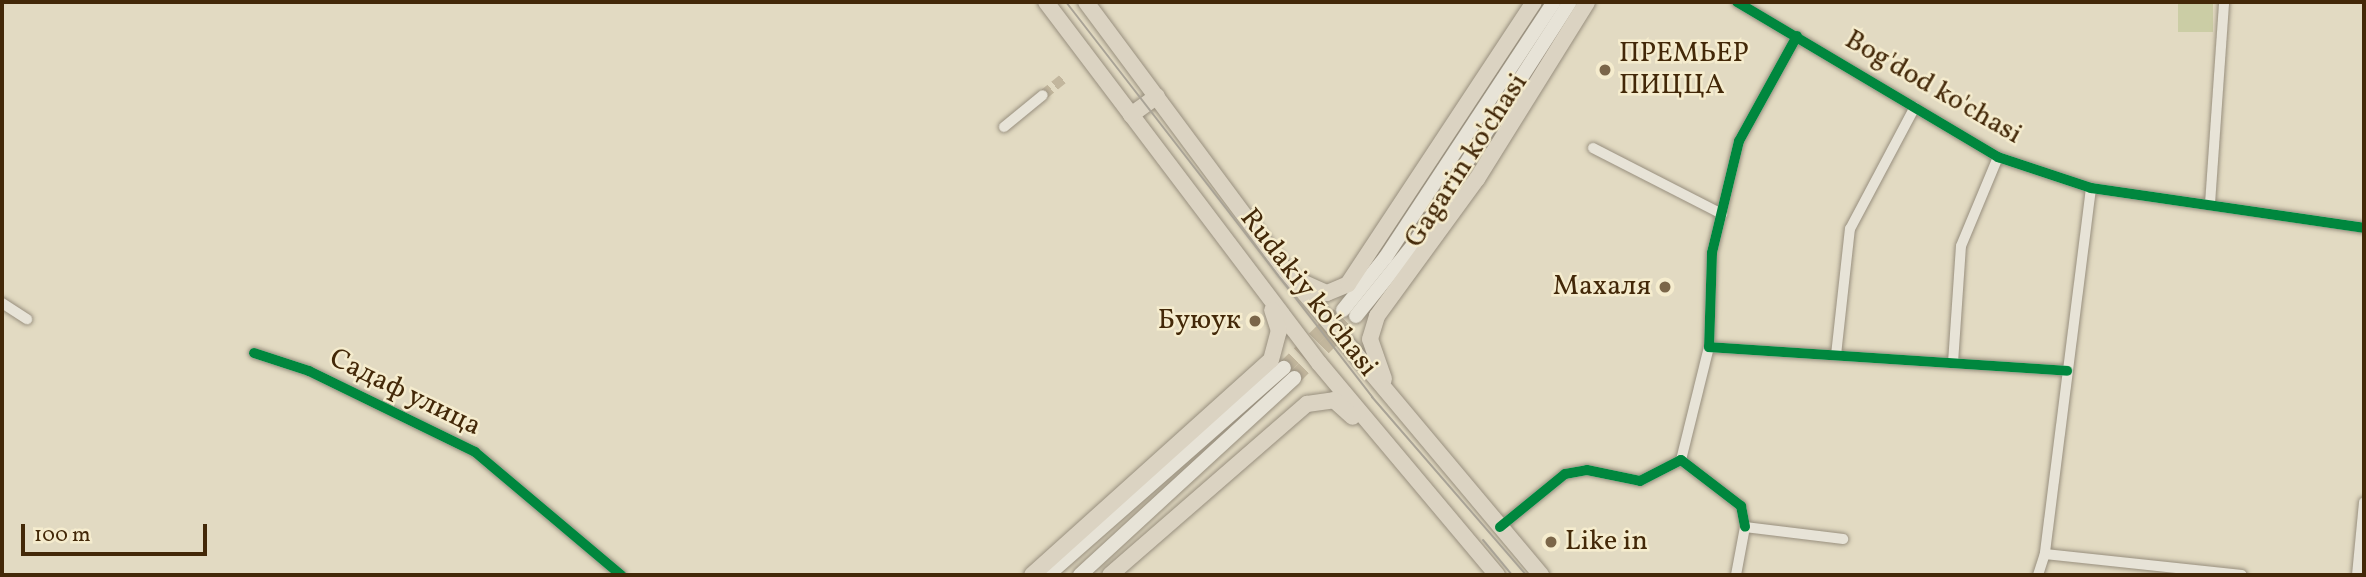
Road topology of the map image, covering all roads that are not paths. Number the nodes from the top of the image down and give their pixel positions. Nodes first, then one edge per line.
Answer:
1 (1046, 2) edge
2 (1086, 2) edge
3 (1534, 2) edge
4 (1554, 2) edge
5 (1570, 2) edge
6 (1587, 2) edge
7 (1737, 2) edge
8 (2224, 2) edge
9 (1797, 36) junction
10 (1043, 95) tunnel mouth
11 (1157, 96) junction
12 (1915, 107) junction
13 (1131, 115) junction
14 (1004, 127) dead end
15 (1592, 149) dead end
16 (1998, 157) junction
17 (2091, 188) junction
18 (2210, 204) junction
19 (1722, 214) junction
20 (2364, 228) edge
21 (1286, 271) junction
22 (1260, 285) junction
23 (2, 303) edge
24 (27, 319) dead end
25 (1709, 347) junction
26 (254, 353) dead end
27 (1836, 355) junction
28 (1953, 363) junction
29 (2067, 371) junction
30 (1393, 400) junction
31 (1387, 446) junction
32 (1681, 460) junction
33 (1456, 476) junction
34 (1430, 494) junction
35 (2364, 502) edge
36 (1500, 527) junction
37 (1745, 527) junction
38 (1843, 539) dead end
39 (2045, 554) junction
40 (621, 575) edge
41 (1032, 575) edge
42 (1048, 575) edge
43 (1080, 575) edge
44 (1110, 575) edge
45 (1497, 575) edge
46 (1541, 575) edge
47 (1736, 575) edge
48 (2038, 575) edge
49 (2242, 575) edge
50 (2357, 575) edge

1 - 13 main road, Rudakiy ko'chasi
2 - 11 main road, Rudakiy ko'chasi
3 - 21 main road
4 - 5 main road, Gagarin ko'chasi
6 - 30 main road
7 - 9 street, Bog'dod ko'chasi
8 - 18 street
9 - 12 street, Bog'dod ko'chasi
9 - 19 street
10 - 14 street
11 - 13 main road
11 - 21 main road, Rudakiy ko'chasi
12 - 16 street, Bog'dod ko'chasi
12 - 27 street
13 - 22 main road, Rudakiy ko'chasi
15 - 19 street
16 - 17 street, Bog'dod ko'chasi
16 - 28 street
17 - 18 street, Bog'dod ko'chasi
17 - 29 street
18 - 20 street, Bog'dod ko'chasi
19 - 25 street
21 - 30 main road, Rudakiy ko'chasi
22 - 31 main road, Rudakiy ko'chasi
22 - 41 main road
23 - 24 street
25 - 27 street
25 - 32 street
26 - 40 street, Садаф улица
27 - 28 street
28 - 29 street
29 - 39 street
30 - 33 main road, Rudakiy ko'chasi
31 - 34 main road, Rudakiy ko'chasi
31 - 44 main road
32 - 36 street
32 - 37 street
33 - 34 main road
33 - 36 main road, Rudakiy ko'chasi
34 - 45 main road, Rudakiy ko'chasi
35 - 50 street
36 - 46 main road, Rudakiy ko'chasi
37 - 38 street
37 - 47 street
39 - 48 street
39 - 49 street
42 - 43 main road

